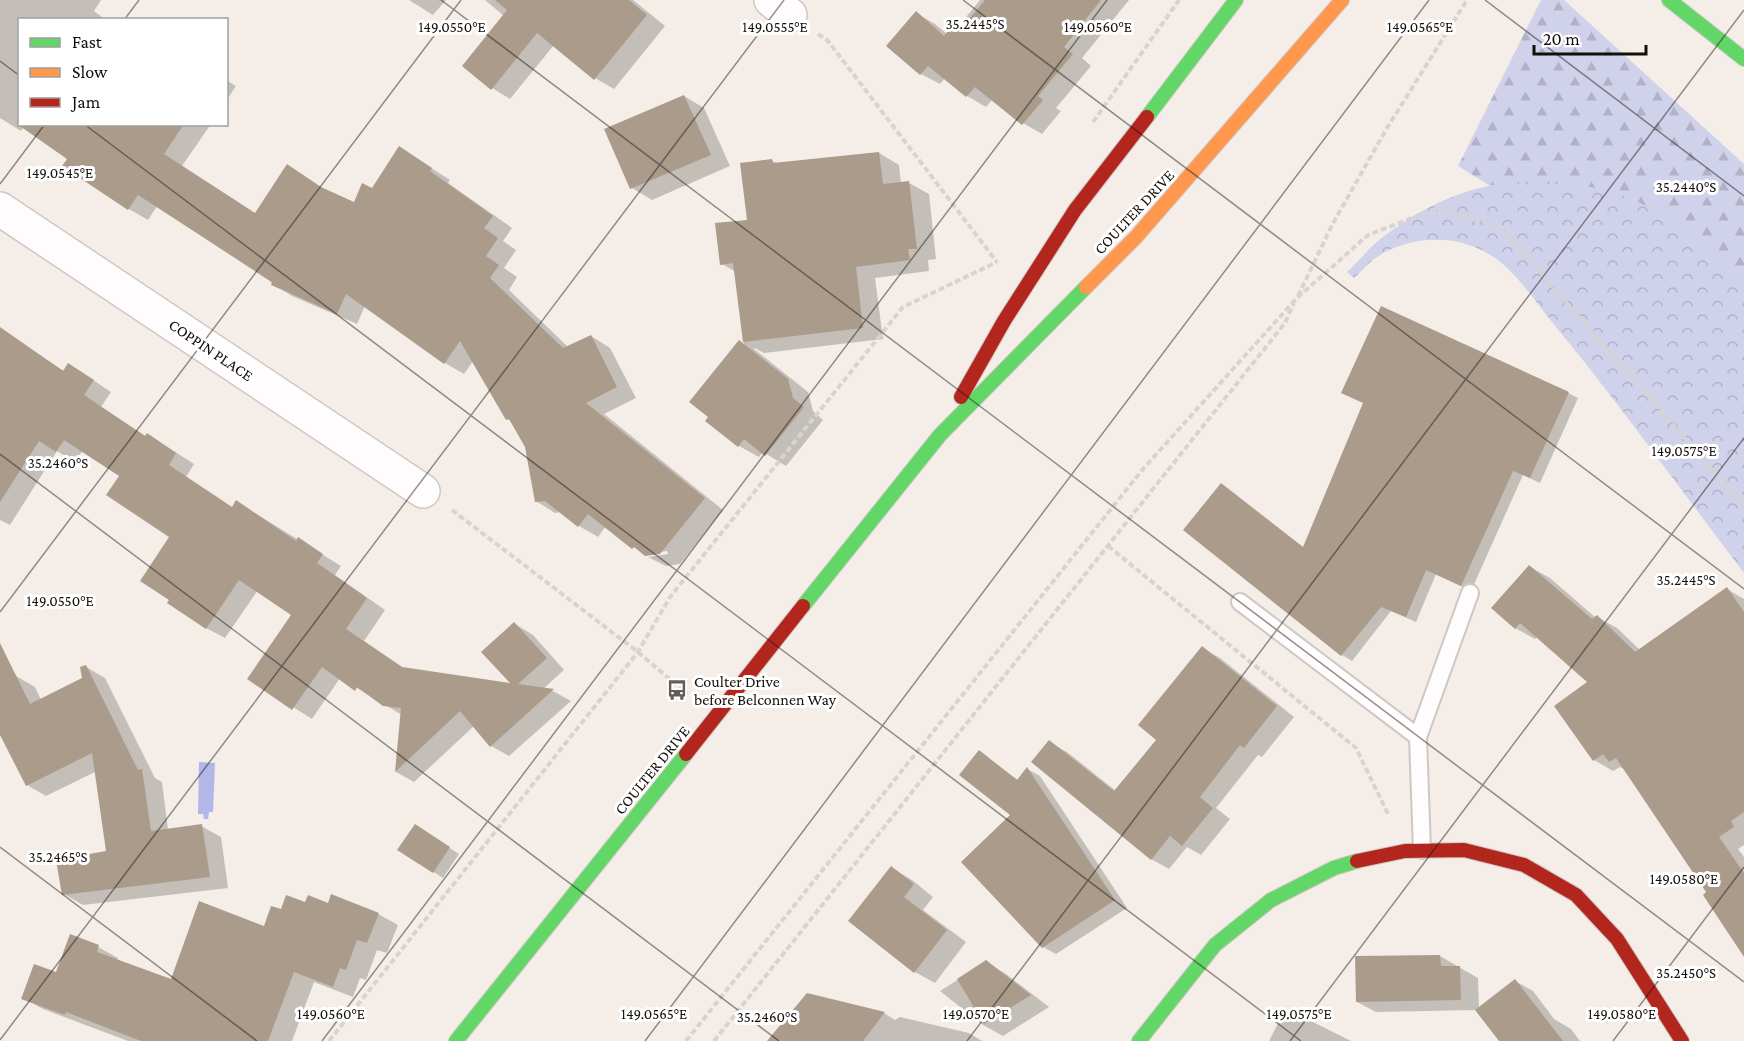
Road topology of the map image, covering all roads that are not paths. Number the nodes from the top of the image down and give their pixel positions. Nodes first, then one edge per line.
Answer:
1 (1236, 0) edge
2 (1342, 0) edge
3 (1669, 0) edge
4 (1692, 0) edge
5 (1355, 7) dead end
6 (1307, 42) junction
7 (1744, 49) edge
8 (1744, 59) edge
9 (0, 209) edge
10 (940, 435) junction
11 (423, 490) road end
12 (1470, 593) dead end
13 (1240, 602) dead end
14 (1418, 737) junction
15 (1422, 850) junction
16 (456, 1041) edge
17 (1139, 1041) edge
18 (1682, 1041) edge

1 - 10 main road, COULTER DRIVE
2 - 6 main road, COULTER DRIVE
3 - 8 main road
4 - 7 main road
5 - 6 main road
6 - 10 main road, COULTER DRIVE
9 - 11 street, COPPIN PLACE
10 - 16 main road, COULTER DRIVE
12 - 14 lane
13 - 14 lane
14 - 15 lane
15 - 17 main road
15 - 18 main road

